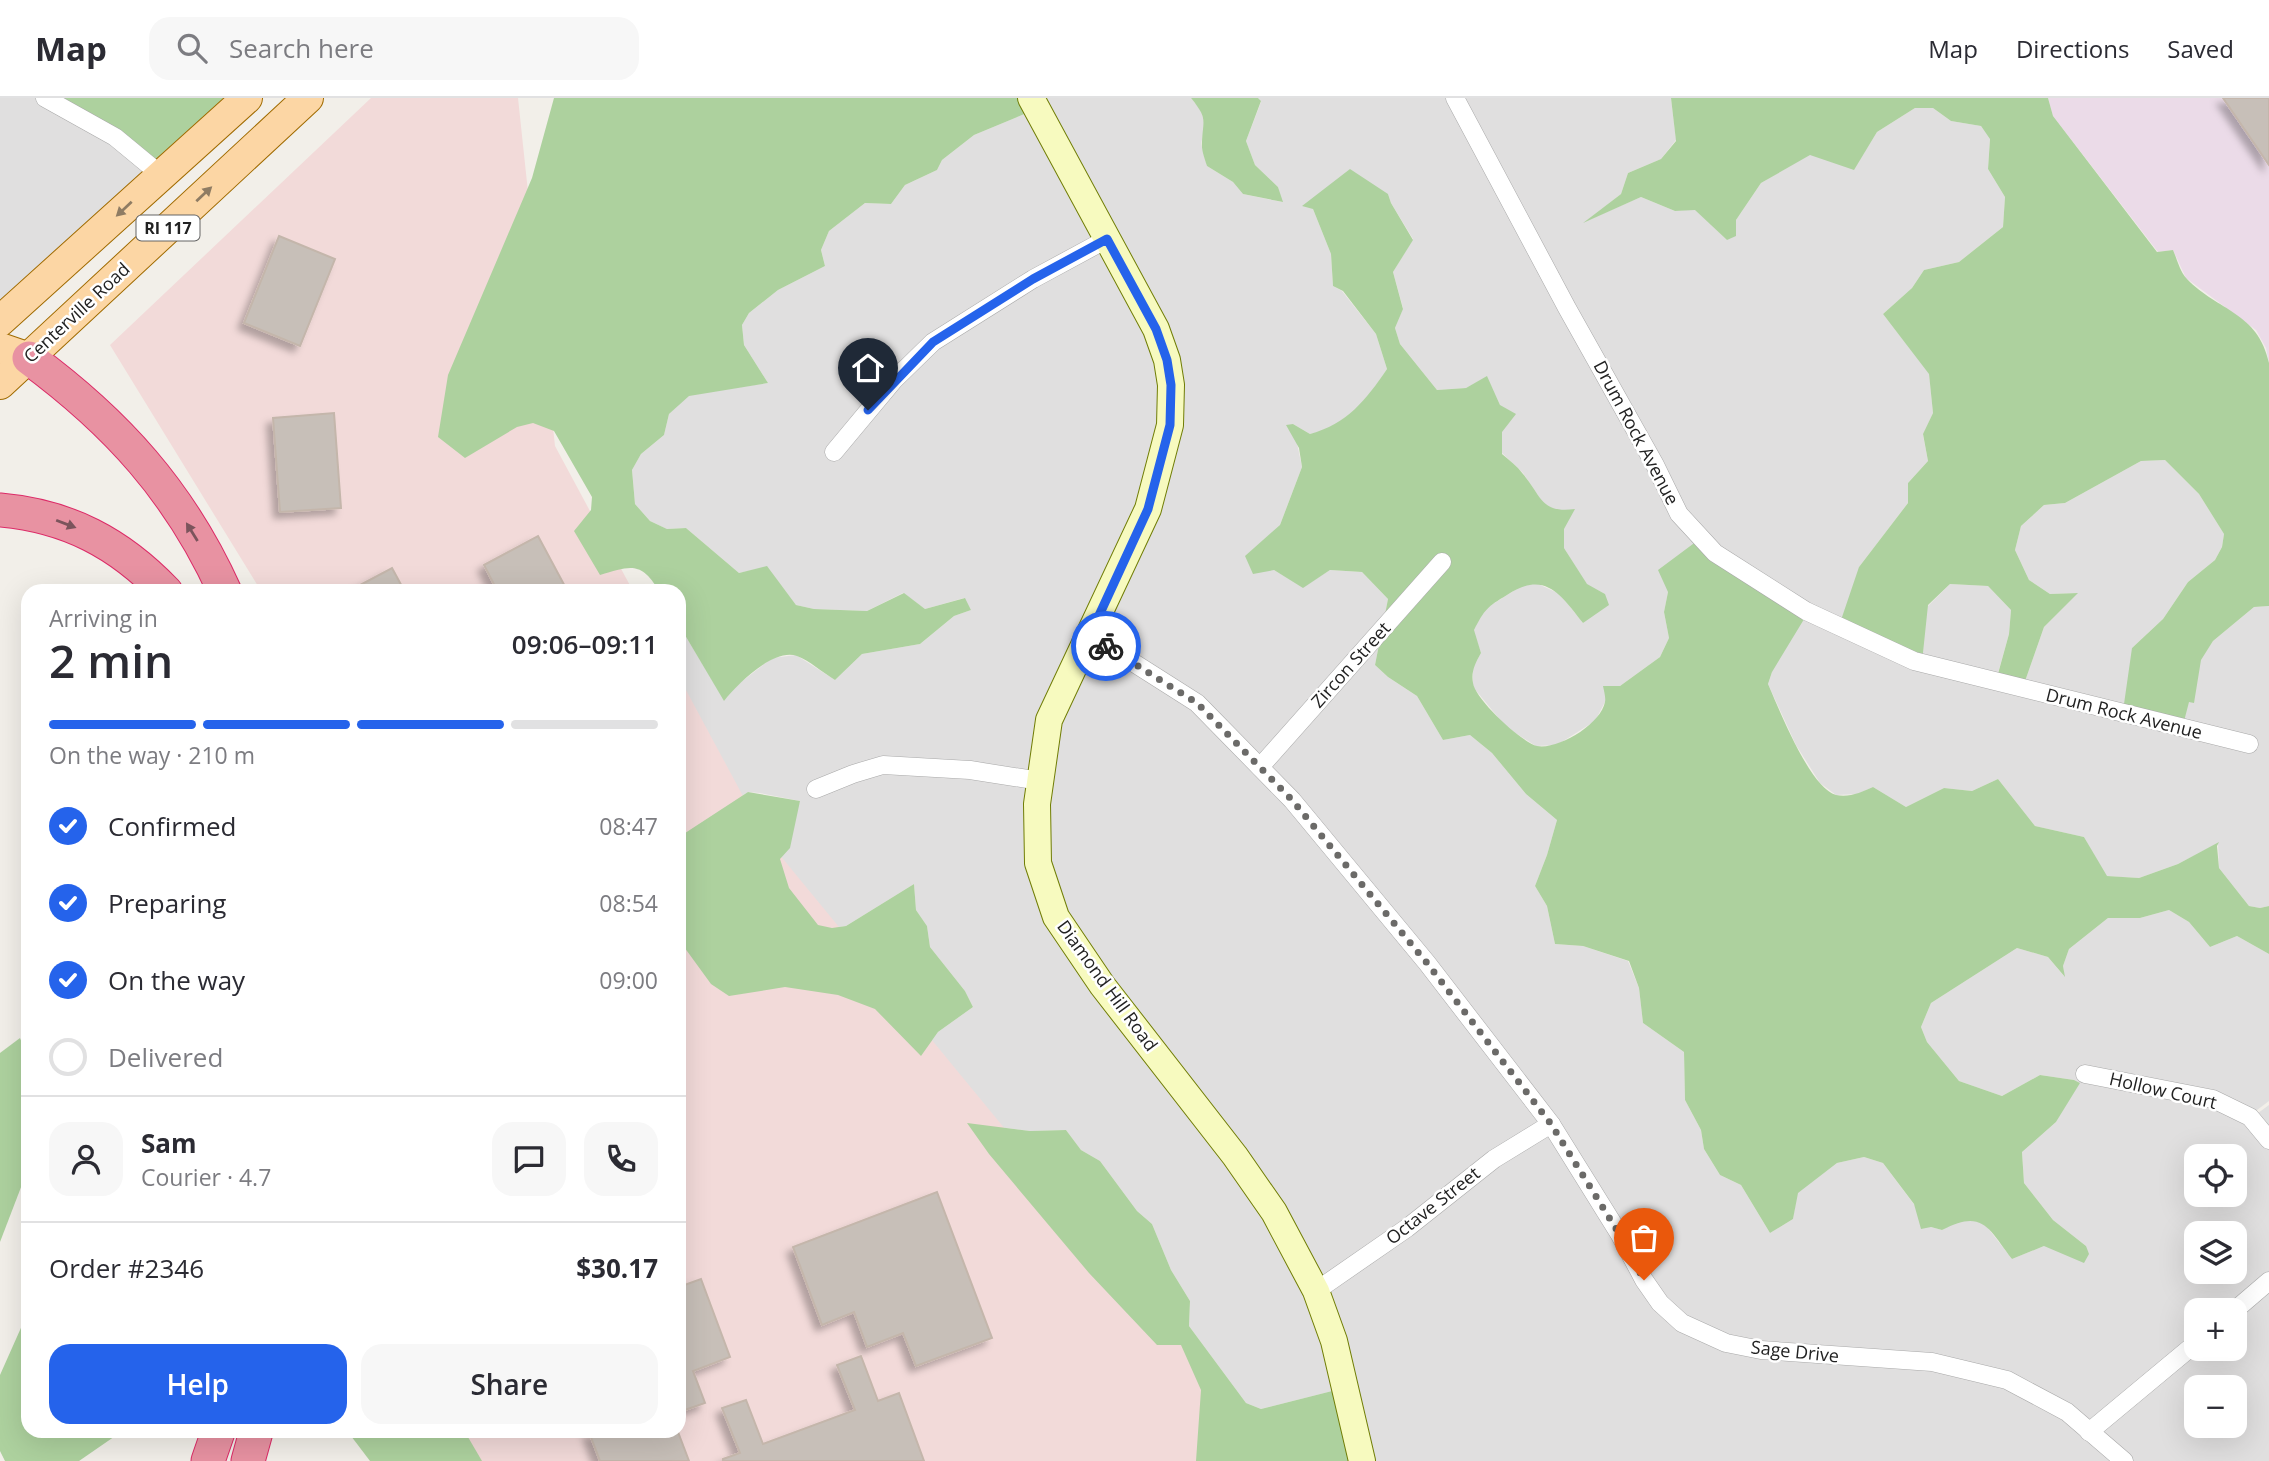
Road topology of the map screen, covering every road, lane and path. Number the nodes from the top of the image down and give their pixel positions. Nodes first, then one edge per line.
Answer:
1 (45, 98) edge
2 (247, 98) edge
3 (308, 98) edge
4 (1031, 98) edge
5 (1455, 98) edge
6 (161, 175) junction
7 (1107, 239) junction
8 (0, 321) edge
9 (15, 353) edge
10 (0, 384) edge
11 (834, 452) dead end
12 (0, 510) edge
13 (1442, 562) dead end
14 (158, 584) edge
15 (221, 584) edge
16 (1090, 635) junction
17 (2249, 744) dead end
18 (1260, 768) junction
19 (1040, 781) junction
20 (816, 789) dead end
21 (2085, 1073) dead end
22 (1551, 1124) junction
23 (2269, 1140) edge
24 (2269, 1281) edge
25 (1316, 1292) junction
26 (2247, 1300) edge
27 (2184, 1353) edge
28 (2089, 1432) junction
29 (216, 1438) edge
30 (254, 1438) edge
31 (208, 1461) edge
32 (248, 1461) edge
33 (1362, 1461) edge
34 (2124, 1461) edge

1 - 6 street
2 - 6 main road, RI 117
9 -> 3 main road, Centerville Road / RI 117
4 - 7 street, Diamond Hill Road
5 - 17 street, Drum Rock Avenue
6 -> 8 main road, RI 117
7 - 11 street
7 - 16 street, Diamond Hill Road
9 - 10 main road, Centerville Road / RI 117
15 -> 9 highway
12 -> 14 highway
13 - 18 street, Zircon Street
16 - 18 street, Sage Drive
16 - 19 street, Diamond Hill Road
18 - 22 street, Sage Drive
19 - 20 street
19 - 25 street, Diamond Hill Road
21 - 23 street, Hollow Court
22 - 25 street, Octave Street
22 - 28 street, Sage Drive
24 - 26 street
25 - 33 street, Diamond Hill Road
27 - 28 street
28 - 34 street, Sage Drive
29 - 31 highway
30 - 32 highway

